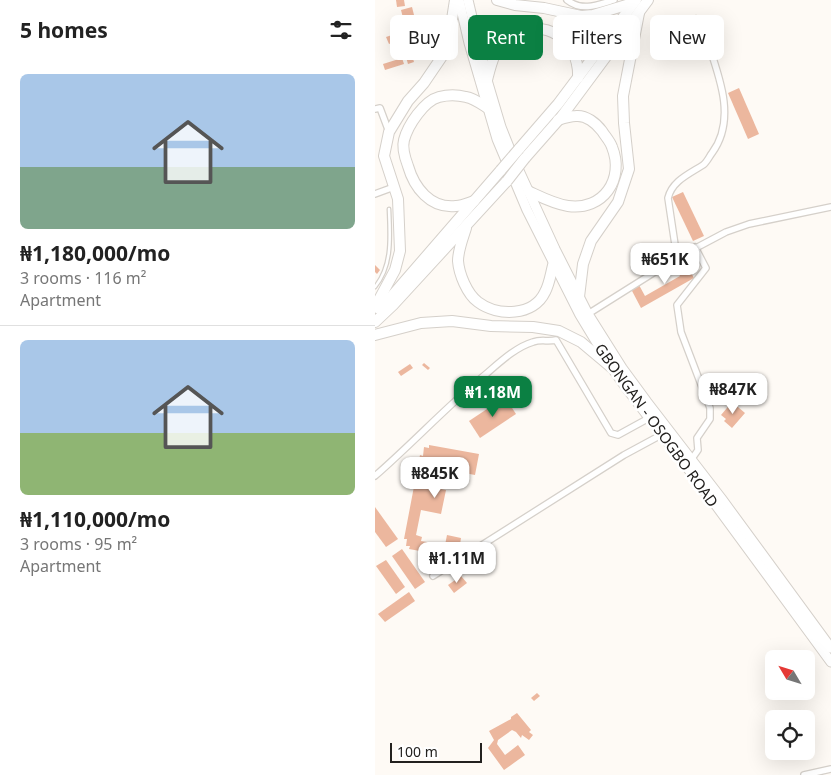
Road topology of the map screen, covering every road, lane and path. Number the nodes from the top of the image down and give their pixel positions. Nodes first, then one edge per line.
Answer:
1 (455, 0) edge
2 (459, 0) edge
3 (468, 0) edge
4 (497, 0) edge
5 (567, 0) edge
6 (614, 0) edge
7 (648, 0) edge
8 (635, 2) edge
9 (639, 13) junction
10 (713, 60) edge
11 (578, 78) junction
12 (487, 80) junction
13 (486, 107) junction
14 (375, 109) edge
15 (558, 120) junction
16 (389, 132) junction
17 (522, 153) junction
18 (394, 187) junction
19 (529, 191) junction
20 (375, 194) edge
21 (474, 201) junction
22 (831, 207) edge
23 (389, 209) dead end
24 (467, 224) junction
25 (695, 247) junction
26 (677, 258) junction
27 (553, 262) junction
28 (375, 287) edge
29 (579, 297) junction
30 (376, 305) edge
31 (588, 314) junction
32 (375, 322) edge
33 (375, 335) edge
34 (612, 368) junction
35 (649, 418) junction
36 (661, 435) junction
37 (691, 460) junction
38 (375, 476) edge
39 (433, 576) dead end
40 (831, 648) edge
41 (831, 662) edge
42 (831, 769) edge
43 (804, 775) edge

1 - 16 highway
2 - 13 main road, GBONGAN - OSOGBO ROAD
3 - 12 main road, GBONGAN - OSOGBO ROAD
4 - 8 highway
5 - 6 street
7 - 9 highway
8 - 11 highway
9 - 15 highway
9 - 29 highway
10 - 26 street
11 - 12 highway
11 - 17 highway
12 - 19 main road, GBONGAN - OSOGBO ROAD
13 - 21 highway
13 - 27 main road, GBONGAN - OSOGBO ROAD
14 - 16 street
15 - 17 highway
15 - 19 highway
16 - 18 highway
17 - 21 highway, bridge
17 - 24 highway, bridge
18 - 20 street
18 - 30 highway
19 - 29 main road, GBONGAN - OSOGBO ROAD
21 - 30 highway
22 - 25 street
23 - 28 lane
24 - 27 highway
24 - 32 highway
25 - 26 street
25 - 37 street
26 - 31 street
27 - 34 main road, GBONGAN - OSOGBO ROAD
29 - 31 main road, GBONGAN - OSOGBO ROAD
31 - 37 main road, GBONGAN - OSOGBO ROAD
33 - 34 highway
34 - 35 main road, GBONGAN - OSOGBO ROAD
35 - 36 main road, GBONGAN - OSOGBO ROAD
35 - 38 street
36 - 39 street
36 - 41 main road, GBONGAN - OSOGBO ROAD
37 - 40 main road, GBONGAN - OSOGBO ROAD
42 - 43 street

